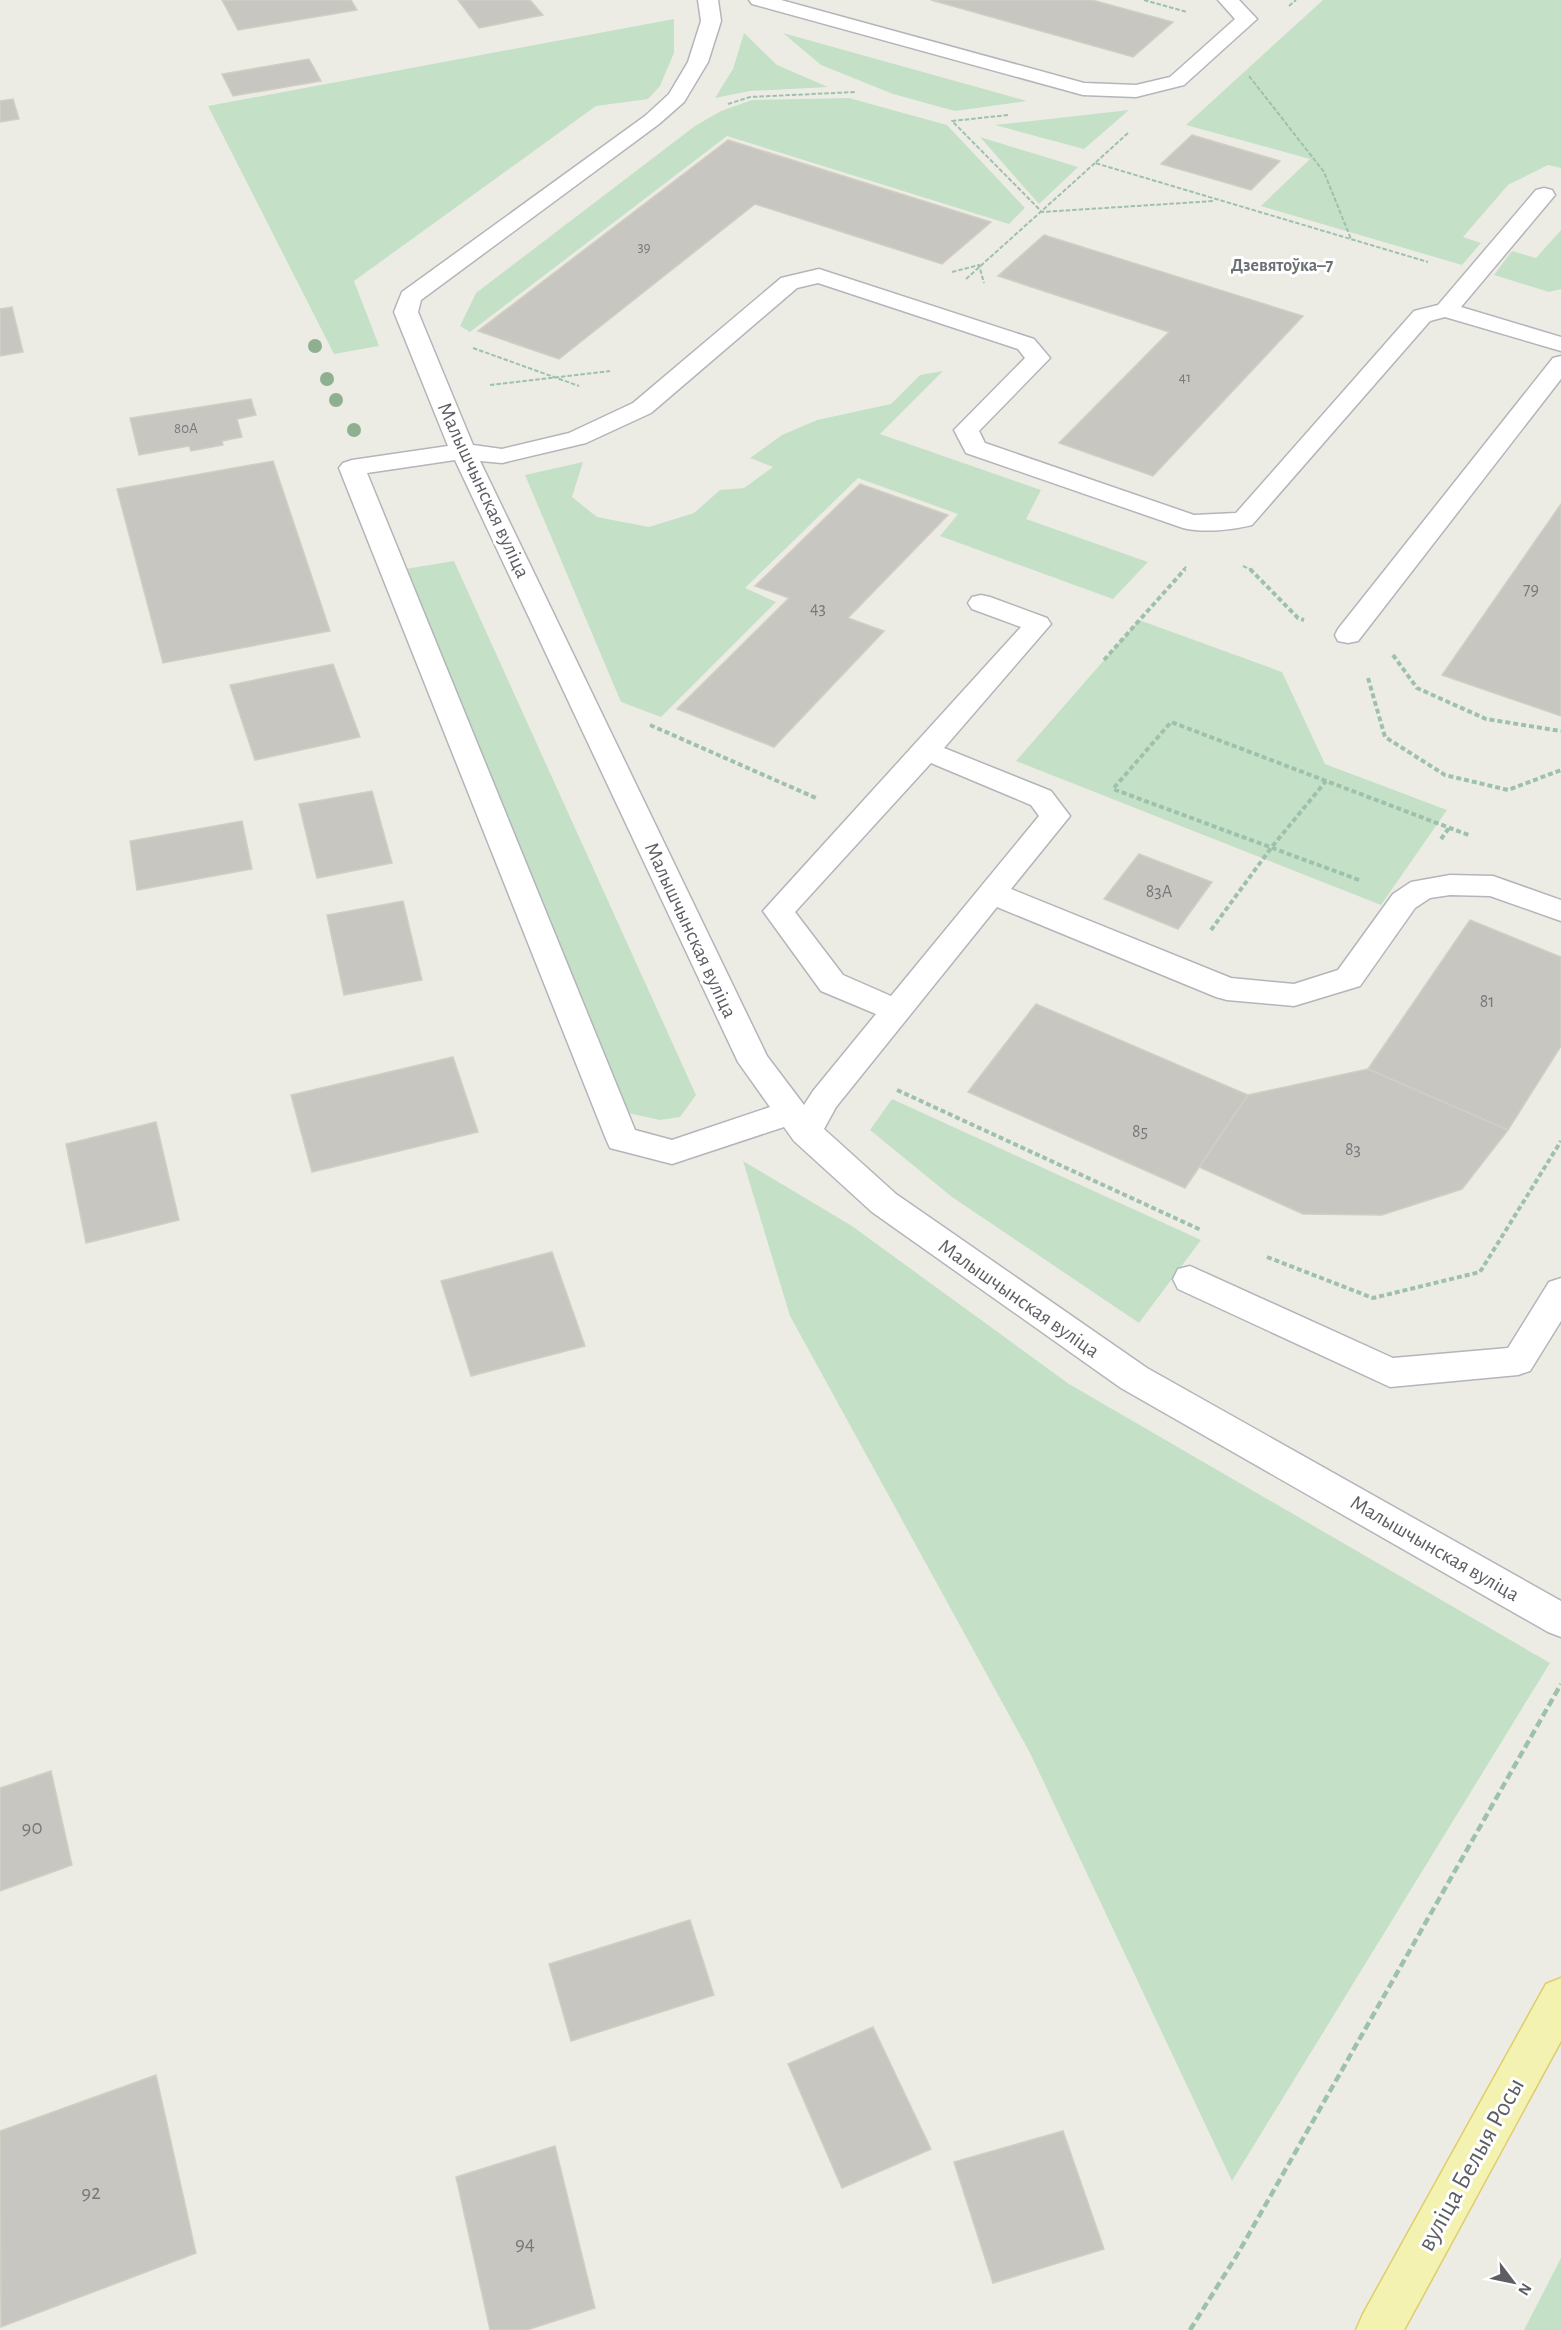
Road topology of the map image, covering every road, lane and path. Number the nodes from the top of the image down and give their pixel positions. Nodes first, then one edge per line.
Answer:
1 (708, 0) edge
2 (759, 0) edge
3 (1228, 0) edge
4 (1248, 75) dead end
5 (855, 92) dead end
6 (721, 106) dead end
7 (1010, 115) dead end
8 (1128, 133) dead end
9 (1095, 163) junction
10 (1544, 195) dead end
11 (1218, 201) junction
12 (1042, 212) junction
13 (1351, 239) junction
14 (1476, 275) junction
15 (1446, 310) junction
16 (933, 313) junction
17 (1561, 344) edge
18 (467, 345) dead end
19 (1561, 363) edge
20 (642, 408) junction
21 (463, 451) junction
22 (1192, 559) dead end
23 (1240, 565) dead end
24 (981, 603) dead end
25 (1348, 635) junction
26 (1390, 650) junction
27 (1104, 660) dead end
28 (649, 724) dead end
29 (1561, 731) edge
30 (926, 751) junction
31 (1561, 770) edge
32 (1326, 781) junction
33 (863, 818) junction
34 (1435, 846) dead end
35 (1271, 848) junction
36 (1369, 883) dead end
37 (992, 893) junction
38 (1561, 911) edge
39 (1210, 932) dead end
40 (895, 1010) junction
41 (850, 1068) junction
42 (799, 1122) junction
43 (1561, 1141) edge
44 (1263, 1255) dead end
45 (1190, 1279) joint
46 (1561, 1292) edge
47 (1561, 1620) edge
48 (1561, 1684) edge
49 (1561, 1999) edge
50 (1190, 2330) edge
51 (1379, 2330) edge

1 - 21 street, Малышчынская вуліца
2 - 3 street
4 - 13 path
5 - 6 path
7 - 12 path
8 - 9 path
9 - 11 path
9 - 12 path
10 - 14 street
11 - 12 path
11 - 13 path
12 - 16 path
13 - 14 path
14 - 15 street
15 - 16 street
15 - 17 street
16 - 20 street
18 - 20 path
19 - 25 street
20 - 21 street
21 - 42 street, Малышчынская вуліца
21 - 42 street
22 - 27 path
23 - 25 path
24 - 30 street
25 - 26 path
26 - 29 path
26 - 31 path
28 - 33 path
30 - 33 street
30 - 37 street
32 - 34 path
32 - 35 path
32 - 35 path
33 - 40 street
35 - 36 path
35 - 39 path
37 - 38 street
37 - 40 street
40 - 41 street
41 - 42 street
41 - 45 path
42 - 47 street, Малышчынская вуліца
43 - 44 path
45 - 46 street
48 - 50 path
49 - 51 main road, вуліца Белыя Росы

